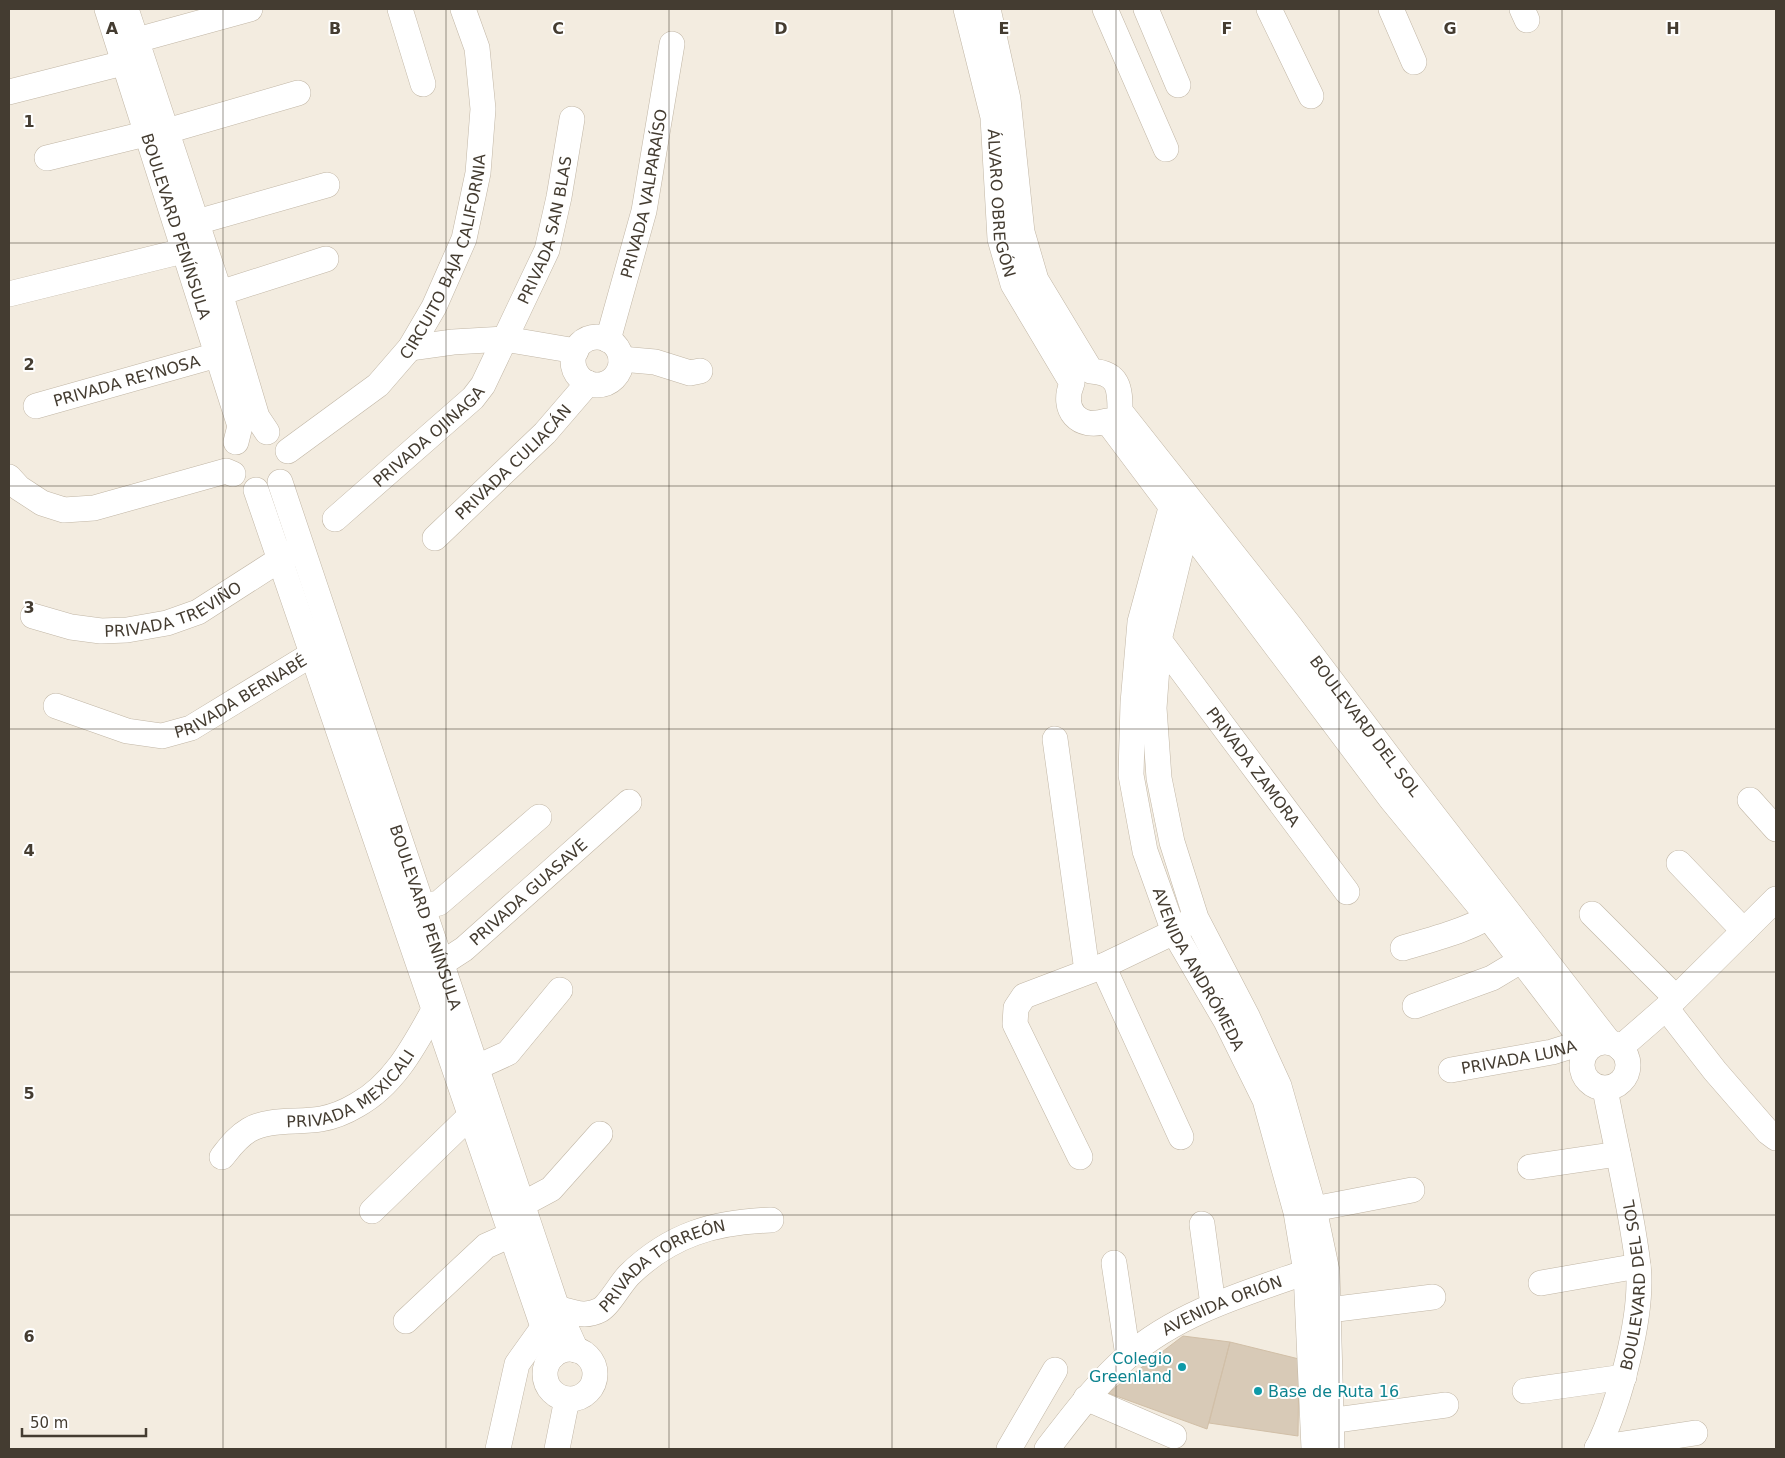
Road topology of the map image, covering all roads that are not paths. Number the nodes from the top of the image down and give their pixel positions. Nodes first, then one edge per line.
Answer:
1 (107, 9) edge
2 (126, 9) edge
3 (250, 9) edge
4 (400, 9) edge
5 (463, 9) edge
6 (966, 9) edge
7 (988, 9) edge
8 (1105, 9) edge
9 (1146, 9) edge
10 (1269, 9) edge
11 (1391, 9) edge
12 (672, 44) dead end
13 (134, 53) junction
14 (1414, 62) dead end
15 (423, 84) dead end
16 (1178, 85) dead end
17 (9, 92) edge
18 (298, 93) dead end
19 (1311, 96) dead end
20 (572, 119) dead end
21 (156, 132) junction
22 (1166, 149) dead end
23 (47, 158) dead end
24 (327, 185) dead end
25 (195, 240) junction
26 (326, 259) dead end
27 (220, 293) junction
28 (9, 294) edge
29 (505, 339) junction
30 (410, 348) junction
31 (615, 350) junction
32 (576, 351) junction
33 (217, 355) junction
34 (700, 371) dead end
35 (1082, 377) junction
36 (588, 383) junction
37 (36, 406) dead end
38 (1113, 416) junction
39 (268, 432) junction
40 (236, 442) junction
41 (288, 451) junction
42 (233, 474) junction
43 (9, 477) edge
44 (280, 482) junction
45 (256, 490) junction
46 (1176, 497) junction
47 (1192, 518) junction
48 (335, 520) dead end
49 (434, 538) dead end
50 (302, 546) junction
51 (281, 560) junction
52 (33, 616) dead end
53 (1159, 640) junction
54 (323, 647) junction
55 (56, 706) dead end
56 (1055, 740) dead end
57 (1750, 800) dead end
58 (629, 802) dead end
59 (539, 817) dead end
60 (1776, 829) edge
61 (1678, 863) dead end
62 (1347, 892) dead end
63 (1776, 899) edge
64 (423, 908) junction
65 (1497, 912) junction
66 (1592, 914) dead end
67 (1196, 918) junction
68 (1744, 931) junction
69 (1174, 932) junction
70 (1403, 948) dead end
71 (1522, 960) junction
72 (1095, 968) junction
73 (437, 974) junction
74 (560, 990) dead end
75 (1671, 1003) junction
76 (1415, 1006) dead end
77 (434, 1010) junction
78 (1600, 1045) junction
79 (1451, 1070) dead end
80 (467, 1072) junction
81 (1605, 1089) junction
82 (484, 1092) junction
83 (471, 1115) junction
84 (600, 1134) dead end
85 (1181, 1137) dead end
86 (1776, 1138) edge
87 (1618, 1154) junction
88 (222, 1157) dead end
89 (1080, 1157) dead end
90 (1530, 1167) dead end
91 (1412, 1190) dead end
92 (523, 1204) junction
93 (372, 1210) dead end
94 (1305, 1211) junction
95 (771, 1220) dead end
96 (1202, 1224) dead end
97 (511, 1235) junction
98 (1114, 1262) dead end
99 (1638, 1266) junction
100 (1316, 1272) junction
101 (1541, 1283) dead end
102 (1434, 1297) dead end
103 (1213, 1305) junction
104 (1329, 1310) junction
105 (550, 1317) junction
106 (406, 1321) dead end
107 (564, 1353) junction
108 (1128, 1356) junction
109 (1055, 1370) dead end
110 (1624, 1377) junction
111 (1525, 1391) dead end
112 (1086, 1398) junction
113 (567, 1399) junction
114 (1446, 1405) dead end
115 (1322, 1422) junction
116 (1695, 1433) dead end
117 (1174, 1436) dead end
118 (498, 1449) edge
119 (557, 1449) edge
120 (1009, 1449) edge
121 (1047, 1449) edge
122 (1314, 1449) edge
123 (1332, 1449) edge
124 (1597, 1449) edge

1 - 13 street, BOULEVARD PENÍNSULA
2 - 13 street, BOULEVARD PENÍNSULA
3 - 13 street
4 - 15 street
5 - 30 street, CIRCUITO BAJA CALIFORNIA
6 - 35 street, ÁLVARO OBREGÓN
7 - 35 street, ÁLVARO OBREGÓN
8 - 22 street
9 - 16 street
10 - 19 street
11 - 14 street
12 - 31 street, PRIVADA VALPARAÍSO
13 - 17 street
13 - 21 street, BOULEVARD PENÍNSULA
18 - 21 street
20 - 29 street, PRIVADA SAN BLAS
21 - 23 street
21 - 25 street, BOULEVARD PENÍNSULA
24 - 25 street
25 - 27 street, BOULEVARD PENÍNSULA
25 - 28 street
25 - 33 street, BOULEVARD PENÍNSULA
26 - 27 street
27 - 39 street, BOULEVARD PENÍNSULA
29 - 30 street
29 - 32 street
29 - 48 street, PRIVADA OJINAGA
30 - 41 street, CIRCUITO BAJA CALIFORNIA
31 - 32 street
31 - 34 street
31 - 36 street
32 - 36 street
33 - 37 street, PRIVADA REYNOSA
33 - 40 street, BOULEVARD PENÍNSULA
35 - 38 street
35 - 38 street
36 - 49 street, PRIVADA CULIACÁN
38 - 46 street, BOULEVARD DEL SOL
39 - 40 street
39 - 41 street
40 - 42 street
41 - 44 street
42 - 43 street
42 - 45 street
44 - 45 street
44 - 50 street, BOULEVARD PENÍNSULA
45 - 51 street, BOULEVARD PENÍNSULA
46 - 47 street, BOULEVARD DEL SOL
46 - 69 street, AVENIDA ANDRÓMEDA
47 - 53 street, AVENIDA ANDRÓMEDA
47 - 65 street, BOULEVARD DEL SOL
50 - 51 street, PRIVADA TREVIÑO
50 - 54 street, BOULEVARD PENÍNSULA
51 - 52 street, PRIVADA TREVIÑO
51 - 54 street, BOULEVARD PENÍNSULA
53 - 62 street, PRIVADA ZAMORA
53 - 67 street, AVENIDA ANDRÓMEDA
54 - 55 street, PRIVADA BERNABÉ
54 - 64 street, BOULEVARD PENÍNSULA
54 - 73 street, BOULEVARD PENÍNSULA
56 - 72 street
57 - 60 street
58 - 73 street, PRIVADA GUASAVE
59 - 64 street
61 - 68 street
63 - 68 street
64 - 73 street, BOULEVARD PENÍNSULA
65 - 70 street
65 - 71 street, BOULEVARD DEL SOL
65 - 78 street, BOULEVARD DEL SOL
66 - 75 street
67 - 69 street
67 - 94 street, AVENIDA ANDRÓMEDA
68 - 75 street
69 - 72 street
69 - 94 street, AVENIDA ANDRÓMEDA
71 - 76 street
71 - 78 street, BOULEVARD DEL SOL
72 - 85 street
72 - 89 street
73 - 77 street, BOULEVARD PENÍNSULA
73 - 80 street, BOULEVARD PENÍNSULA
74 - 80 street
75 - 78 street
75 - 86 street
77 - 80 street, BOULEVARD PENÍNSULA
77 - 88 street, PRIVADA MEXICALI
78 - 79 street, PRIVADA LUNA
78 - 81 street
78 - 81 street
80 - 82 street, BOULEVARD PENÍNSULA
80 - 83 street, BOULEVARD PENÍNSULA
81 - 87 street, BOULEVARD DEL SOL
82 - 83 street
82 - 92 street, BOULEVARD PENÍNSULA
83 - 93 street
83 - 97 street, BOULEVARD PENÍNSULA
84 - 92 street
87 - 90 street
87 - 99 street, BOULEVARD DEL SOL
91 - 94 street
92 - 97 street
92 - 105 street, BOULEVARD PENÍNSULA
94 - 100 street, AVENIDA ANDRÓMEDA
95 - 105 street, PRIVADA TORREÓN
96 - 103 street
97 - 105 street, BOULEVARD PENÍNSULA
97 - 106 street
98 - 108 street
99 - 101 street
99 - 110 street, BOULEVARD DEL SOL
100 - 103 street, AVENIDA ORIÓN
100 - 104 street, AVENIDA ANDRÓMEDA
100 - 115 street, AVENIDA ANDRÓMEDA
102 - 104 street
103 - 108 street, AVENIDA ORIÓN
104 - 115 street, AVENIDA ANDRÓMEDA
105 - 107 street, BOULEVARD PENÍNSULA
105 - 118 street
107 - 113 street
107 - 113 street
108 - 112 street, AVENIDA ORIÓN
109 - 120 street
110 - 111 street
110 - 124 street, BOULEVARD DEL SOL
112 - 117 street
112 - 121 street, AVENIDA ORIÓN
113 - 119 street
114 - 115 street
115 - 122 street, AVENIDA ANDRÓMEDA
115 - 123 street, AVENIDA ANDRÓMEDA
116 - 124 street

